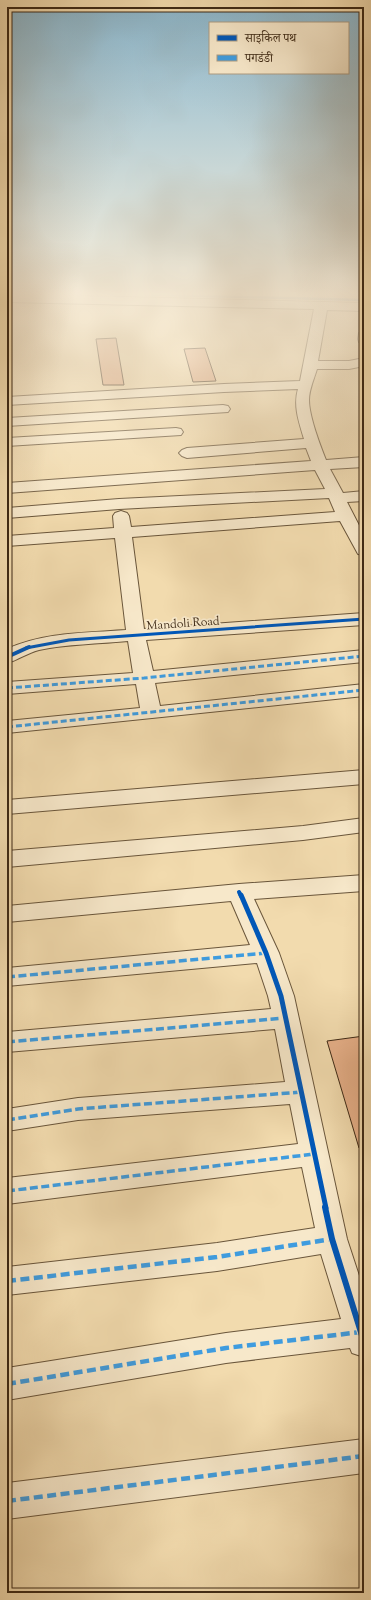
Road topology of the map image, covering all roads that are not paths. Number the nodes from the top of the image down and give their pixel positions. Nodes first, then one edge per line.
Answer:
1 (310, 368) edge
2 (305, 386) junction
3 (11, 401) edge
4 (222, 409) dead end
5 (9, 422) edge
6 (176, 432) dead end
7 (9, 442) edge
8 (312, 442) junction
9 (187, 453) dead end
10 (364, 462) edge
11 (320, 464) junction
12 (114, 480) junction
13 (7, 488) edge
14 (336, 496) junction
15 (364, 496) edge
16 (119, 504) junction
17 (7, 513) edge
18 (345, 516) junction
19 (124, 531) junction
20 (7, 540) edge
21 (364, 550) edge
22 (364, 619) edge
23 (136, 636) junction
24 (39, 645) junction
25 (7, 647) edge
26 (364, 656) edge
27 (7, 657) edge
28 (144, 678) junction
29 (7, 688) edge
30 (364, 690) edge
31 (151, 714) junction
32 (7, 727) edge
33 (364, 777) edge
34 (7, 807) edge
35 (364, 825) edge
36 (7, 859) edge
37 (364, 883) edge
38 (239, 892) junction
39 (7, 914) edge
40 (266, 953) junction
41 (7, 978) edge
42 (285, 1018) junction
43 (7, 1042) edge
44 (302, 1092) junction
45 (7, 1120) edge
46 (314, 1154) junction
47 (7, 1191) edge
48 (332, 1239) junction
49 (7, 1281) edge
50 (363, 1337) edge
51 (7, 1384) edge
52 (364, 1456) edge
53 (7, 1501) edge

1 - 2 street
2 - 3 street
2 - 8 street
3 - 5 street
4 - 5 street
5 - 7 street
6 - 7 street
8 - 9 street
8 - 11 street
10 - 11 street
11 - 12 street
11 - 14 street
12 - 13 street
12 - 16 street
14 - 15 street
14 - 16 street
14 - 18 street
16 - 17 street
16 - 19 street
18 - 19 street
18 - 21 street
19 - 20 street
19 - 23 street
22 - 23 street, Mandoli Road
23 - 24 street, Mandoli Road
23 - 28 street
24 - 25 street
24 - 27 street, Mandoli Road
26 - 28 street
28 - 29 street
28 - 31 street
30 - 31 street
31 - 32 street
33 - 34 street
35 - 36 street
37 - 38 street
38 - 39 street
38 - 40 street
40 - 41 street
40 - 42 street
42 - 43 street
42 - 44 street
44 - 45 street
44 - 46 street
46 - 47 street
46 - 48 street
48 - 49 street
48 - 50 street
50 - 51 street
52 - 53 street

